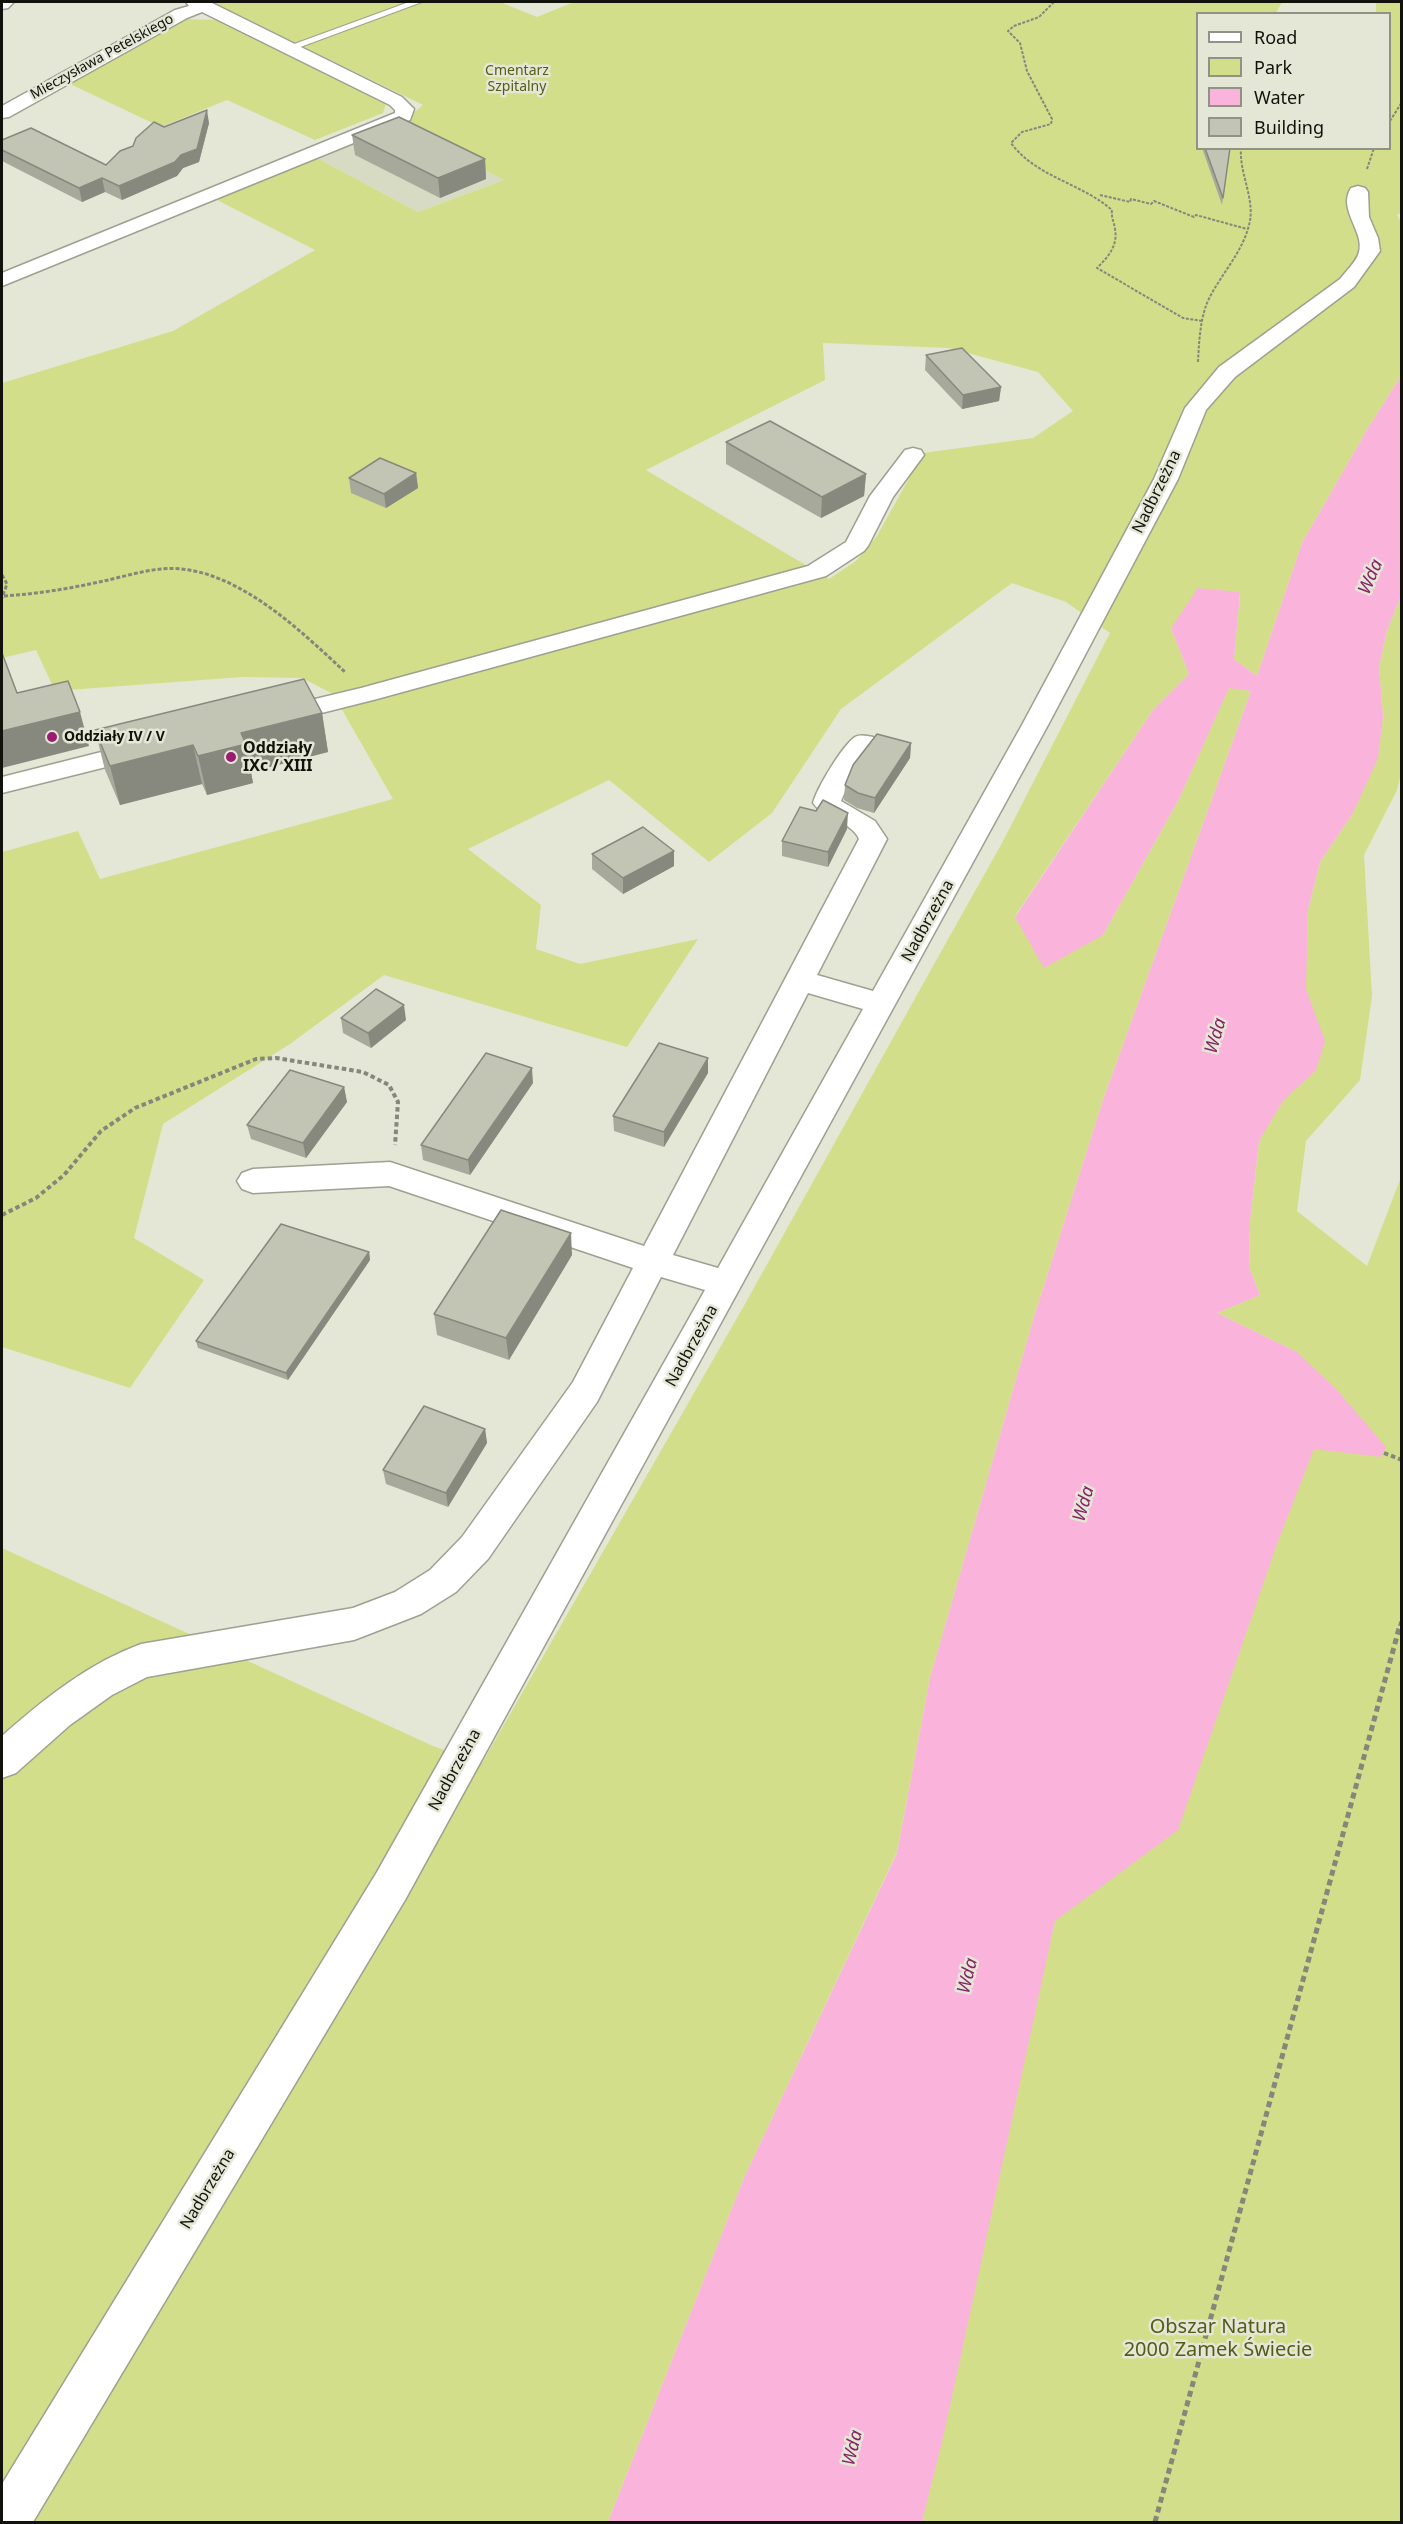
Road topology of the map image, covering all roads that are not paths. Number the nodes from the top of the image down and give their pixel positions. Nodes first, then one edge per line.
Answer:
1 (417, 2) edge
2 (200, 4) edge
3 (291, 47) junction
4 (2, 113) edge
5 (1358, 192) dead end
6 (2, 280) edge
7 (913, 455) dead end
8 (254, 723) edge
9 (173, 742) edge
10 (864, 743) dead end
11 (2, 785) edge
12 (799, 980) junction
13 (882, 1004) junction
14 (254, 1181) dead end
15 (653, 1262) junction
16 (727, 1284) junction
17 (2, 1760) edge
18 (6, 2523) edge

1 - 3 lane
2 - 3 street
2 - 4 street, Mieczysława Petelskiego
3 - 6 street
5 - 13 street, Nadbrzeżna
7 - 8 street
9 - 11 street
10 - 12 street
12 - 13 street
12 - 15 street
13 - 16 street, Nadbrzeżna
14 - 15 street
15 - 16 street
15 - 17 street
16 - 18 street, Nadbrzeżna

